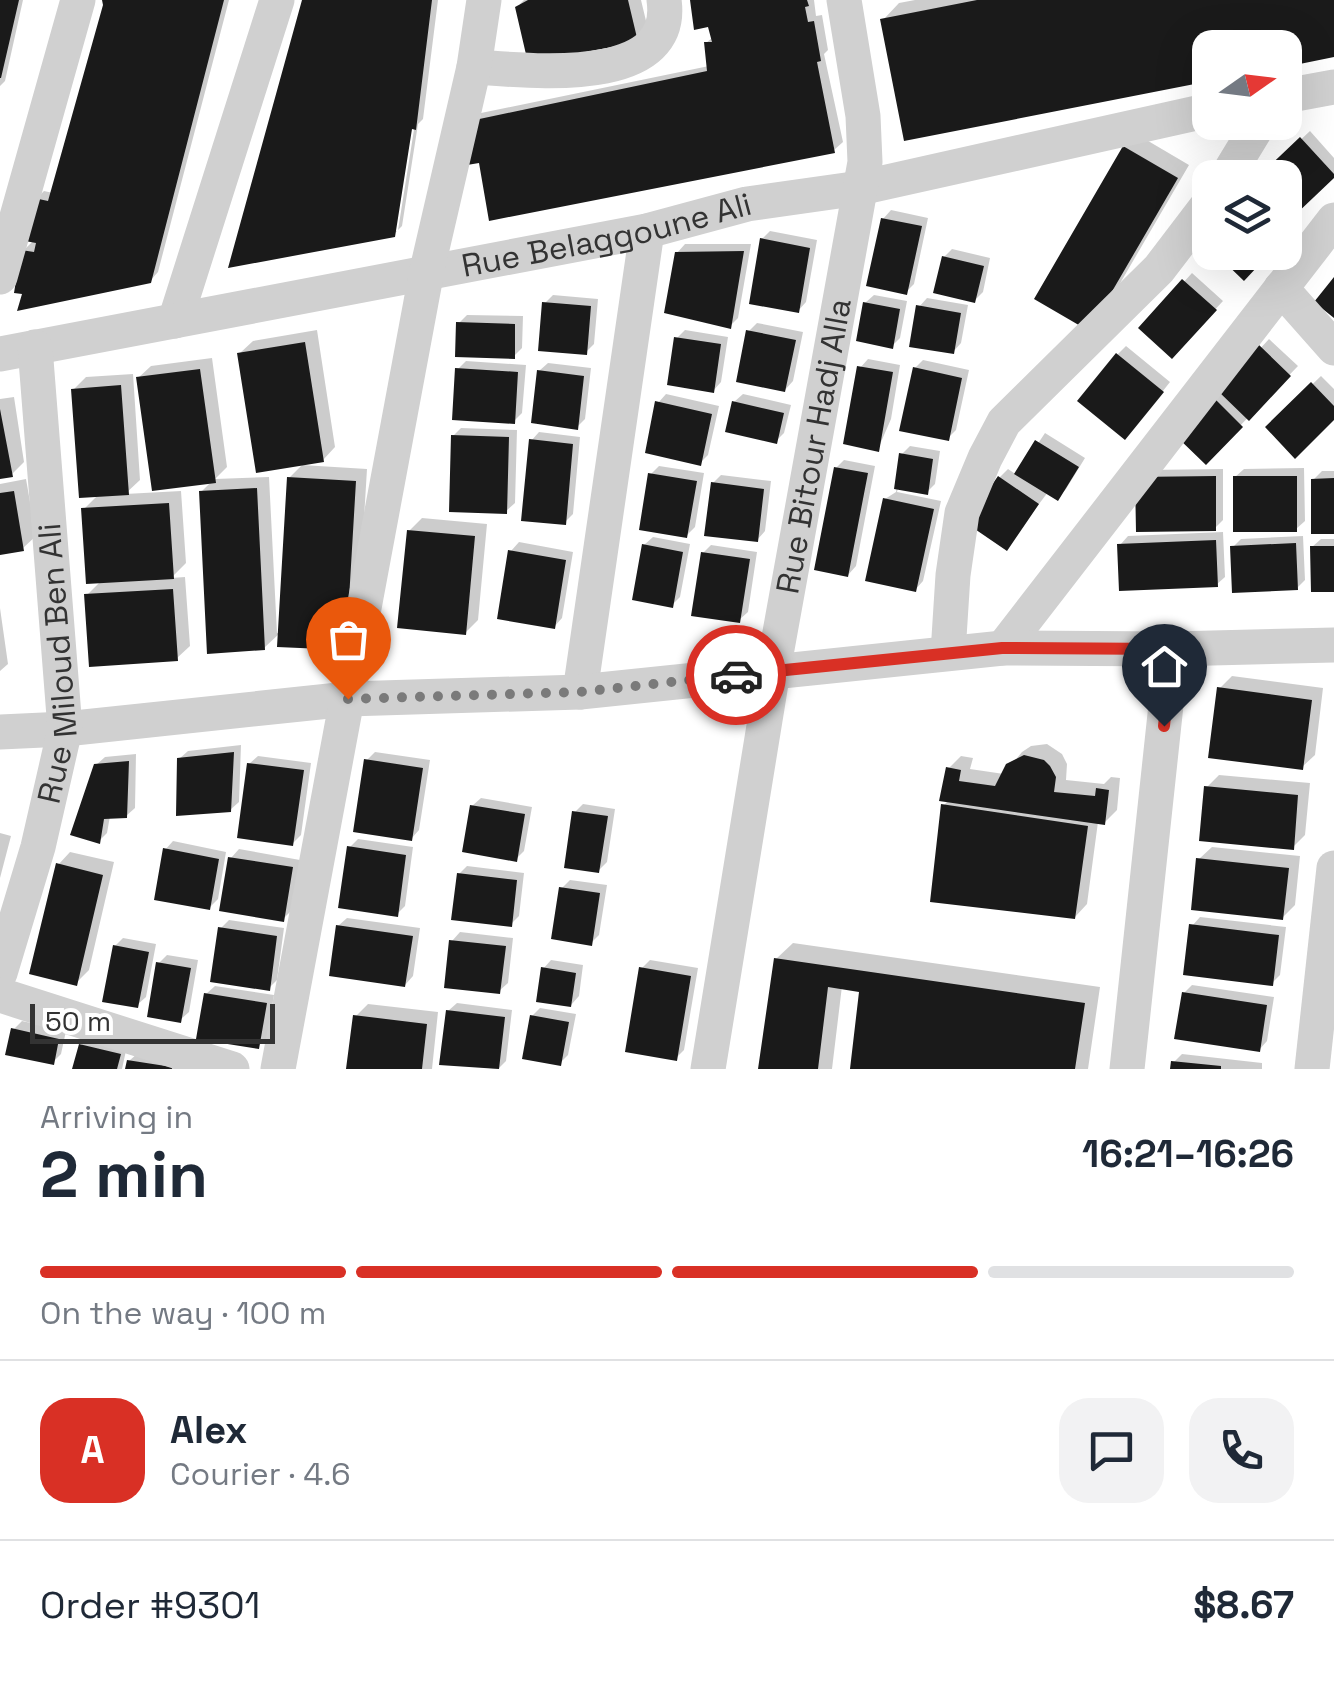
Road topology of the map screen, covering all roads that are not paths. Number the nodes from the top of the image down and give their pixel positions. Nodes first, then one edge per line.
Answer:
1 (78, 0) edge
2 (276, 0) edge
3 (484, 0) edge
4 (664, 0) edge
5 (849, 1) edge
6 (474, 67) junction
7 (1334, 87) edge
8 (1302, 93) edge
9 (1192, 114) edge
10 (860, 188) junction
11 (1334, 220) edge
12 (1192, 226) edge
13 (647, 230) junction
14 (427, 270) junction
15 (0, 276) edge
16 (1281, 288) junction
17 (176, 321) junction
18 (35, 347) junction
19 (1334, 348) edge
20 (0, 354) edge
21 (1334, 645) edge
22 (1002, 648) junction
23 (1172, 649) junction
24 (948, 653) junction
25 (774, 671) junction
26 (580, 692) junction
27 (348, 699) junction
28 (65, 729) junction
29 (0, 732) edge
30 (1334, 868) edge
31 (0, 973) edge
32 (0, 995) edge
33 (232, 1069) edge
34 (278, 1069) edge
35 (708, 1069) edge
36 (1127, 1069) edge
37 (1312, 1069) edge

1 - 15 street
2 - 17 street
3 - 6 street
4 - 6 street
5 - 10 street, Rue Bitour Hadj Alla
6 - 14 street
7 - 8 street
9 - 10 street, Rue Belaggoune Ali
10 - 13 street, Rue Belaggoune Ali
10 - 25 street, Rue Bitour Hadj Alla
11 - 16 street
12 - 24 street
13 - 14 street, Rue Belaggoune Ali
13 - 26 street
14 - 17 street, Rue Belaggoune Ali
14 - 27 street
16 - 19 street
16 - 22 street
17 - 18 street, Rue Belaggoune Ali
18 - 20 street, Rue Belaggoune Ali
18 - 28 street, Rue Miloud Ben Ali
21 - 23 street
22 - 23 street
22 - 24 street
23 - 36 street
24 - 25 street
25 - 26 street
25 - 35 street, Rue Bitour Hadj Alla
26 - 27 street
27 - 28 street
27 - 34 street
28 - 29 street
28 - 31 street, Rue Miloud Ben Ali
30 - 37 street
32 - 33 street

